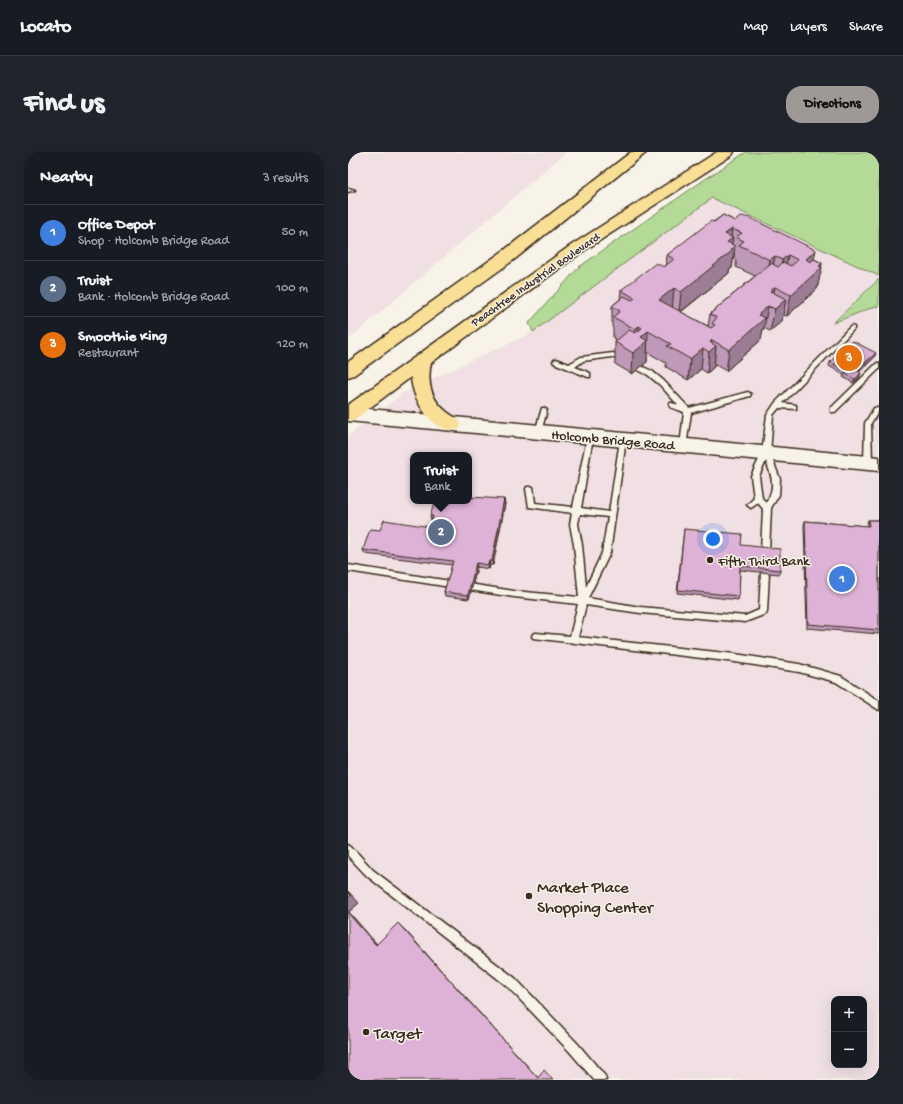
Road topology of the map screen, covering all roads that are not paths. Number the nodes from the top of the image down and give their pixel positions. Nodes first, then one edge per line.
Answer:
1 (640, 152) edge
2 (727, 152) edge
3 (852, 328) dead end
4 (423, 359) junction
5 (556, 361) dead end
6 (879, 365) edge
7 (352, 367) edge
8 (570, 367) junction
9 (588, 375) dead end
10 (748, 394) dead end
11 (672, 405) dead end
12 (777, 405) junction
13 (794, 407) dead end
14 (544, 410) dead end
15 (833, 410) dead end
16 (878, 410) edge
17 (688, 411) junction
18 (348, 414) edge
19 (452, 424) junction
20 (538, 432) junction
21 (590, 437) junction
22 (623, 440) junction
23 (683, 446) junction
24 (766, 453) junction
25 (874, 463) edge
26 (530, 489) dead end
27 (758, 499) junction
28 (751, 505) dead end
29 (767, 508) junction
30 (576, 511) junction
31 (612, 515) junction
32 (765, 552) edge
33 (348, 568) edge
34 (764, 573) edge
35 (583, 601) junction
36 (536, 636) dead end
37 (573, 640) junction
38 (879, 706) edge
39 (348, 849) edge
40 (601, 1080) edge

1 - 7 highway
2 - 4 highway, Peachtree Industrial Boulevard
3 - 12 lane
4 - 18 highway, Peachtree Industrial Boulevard
4 - 19 highway
5 - 8 lane
6 - 15 lane
8 - 9 lane
8 - 17 lane
10 - 17 lane
11 - 17 lane
12 - 13 lane
12 - 24 lane
14 - 20 lane
16 - 25 lane
17 - 23 lane
18 - 19 main road, Holcomb Bridge Road
19 - 20 main road, Holcomb Bridge Road
20 - 21 main road, Holcomb Bridge Road
21 - 22 main road, Holcomb Bridge Road
21 - 30 lane
22 - 23 main road, Holcomb Bridge Road
22 - 31 lane
23 - 24 main road, Holcomb Bridge Road
24 - 25 main road, Holcomb Bridge Road
24 - 27 lane
24 - 29 lane
26 - 30 lane
27 - 28 lane
27 - 29 lane
29 - 32 lane
30 - 31 lane
30 - 35 lane
31 - 35 lane
33 - 35 lane
34 - 35 lane
35 - 37 lane
36 - 37 lane
37 - 38 lane
39 - 40 lane

